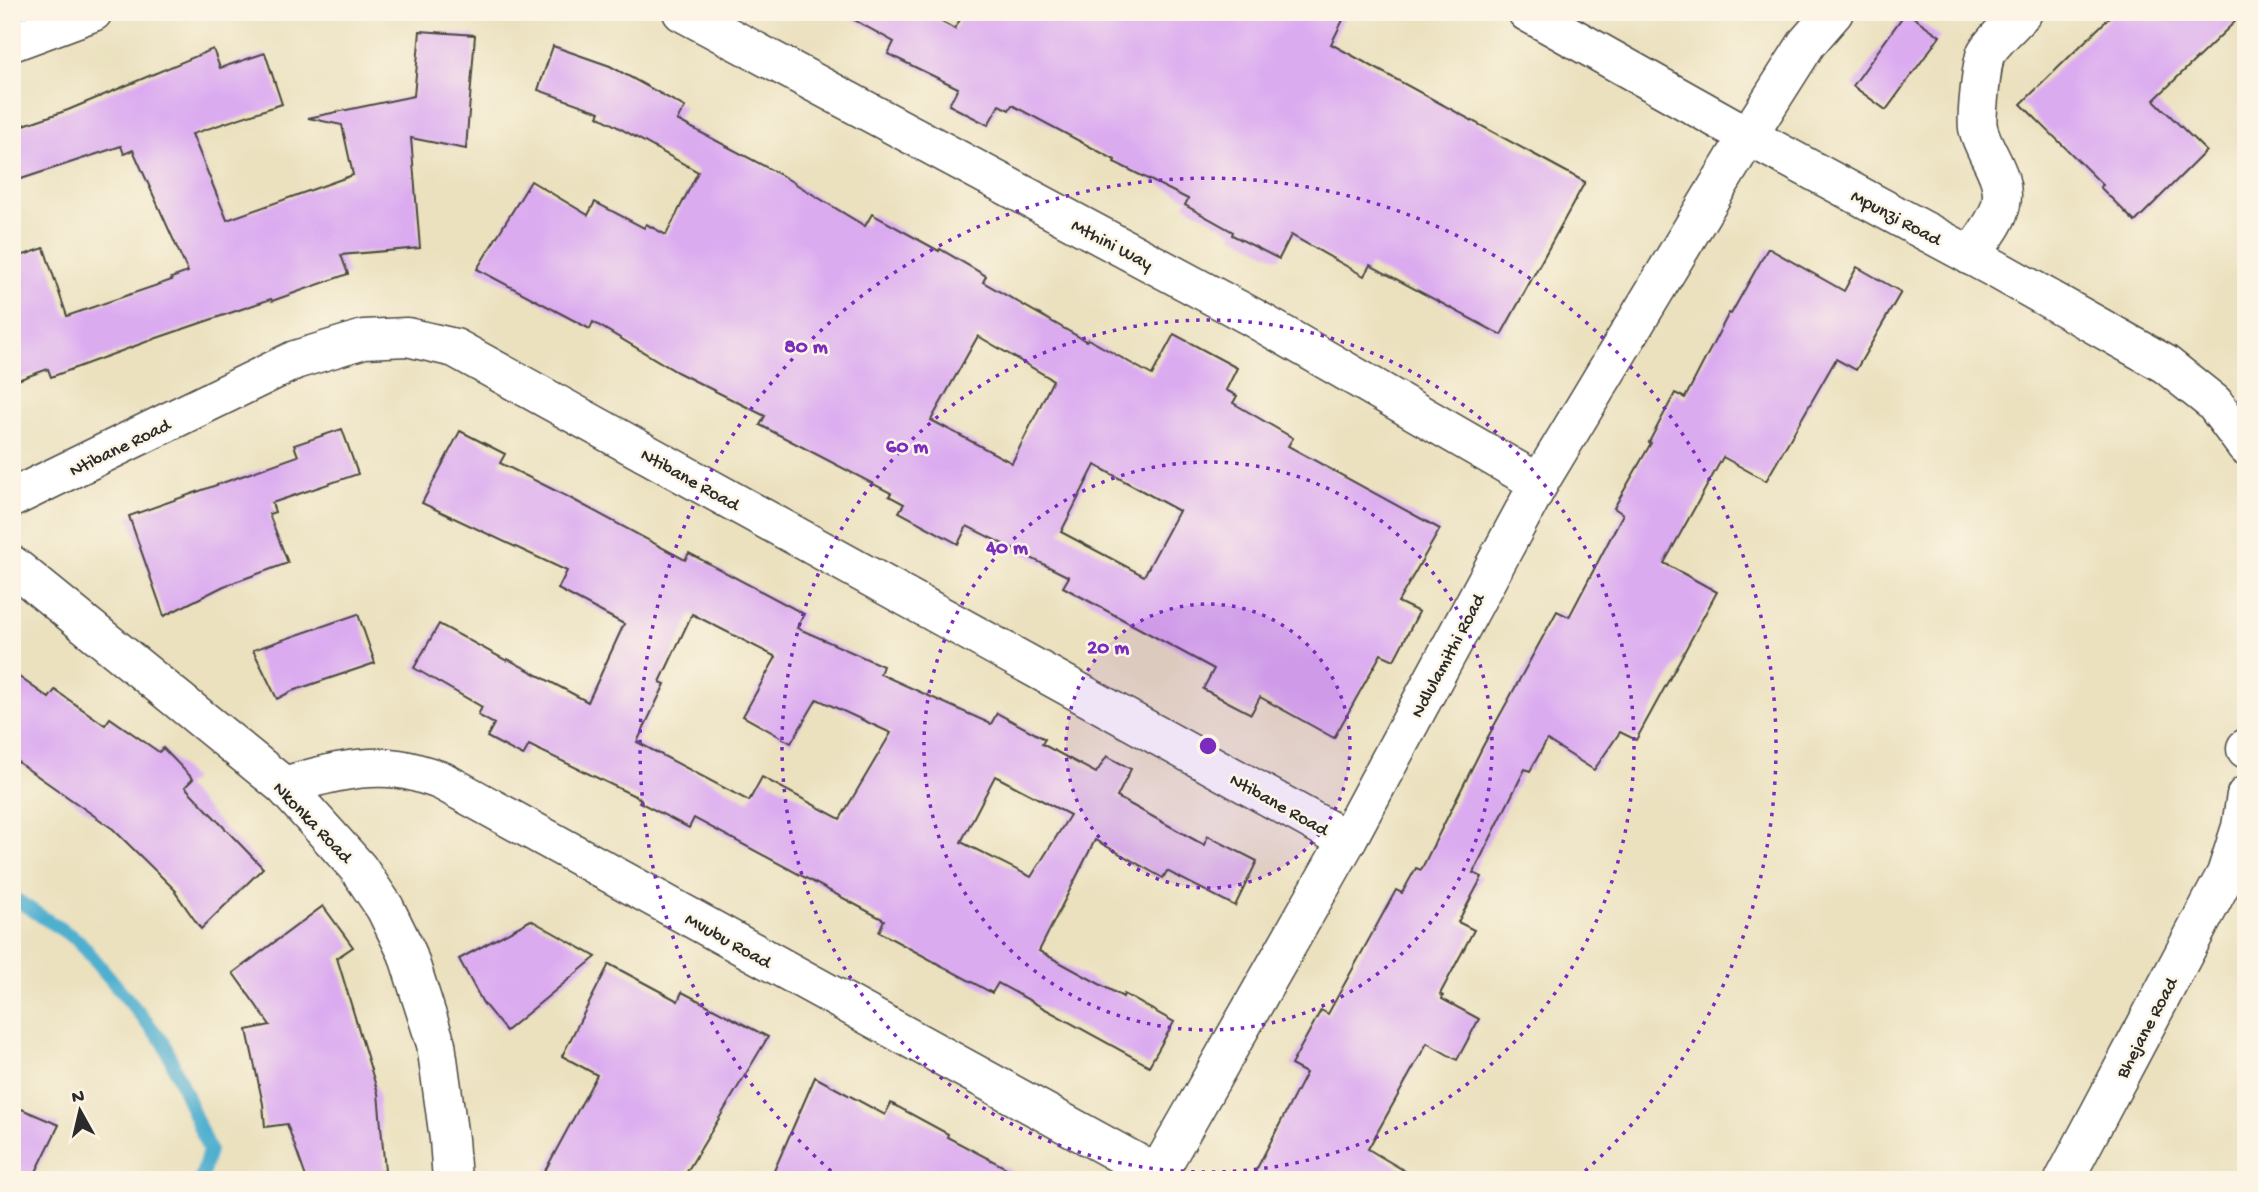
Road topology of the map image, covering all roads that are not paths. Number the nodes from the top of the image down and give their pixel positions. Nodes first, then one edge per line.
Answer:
1 (93, 12) edge
2 (682, 12) edge
3 (1527, 12) edge
4 (1834, 12) edge
5 (2023, 12) edge
6 (12, 42) edge
7 (1748, 136) junction
8 (1971, 256) junction
9 (2246, 446) edge
10 (1538, 483) junction
11 (12, 498) edge
12 (12, 565) edge
13 (284, 786) junction
14 (2246, 795) edge
15 (1347, 840) junction
16 (2236, 867) edge
17 (1156, 1177) edge
18 (452, 1180) edge
19 (2064, 1180) edge

1 - 6 street
2 - 10 street, Mthini Way
3 - 7 street, Mpunzi Road
4 - 7 street, Ndlulamithi Road
5 - 8 street
7 - 8 street, Mpunzi Road
7 - 10 street, Ndlulamithi Road
8 - 9 street, Mpunzi Road
10 - 15 street, Ndlulamithi Road
11 - 15 street, Ntibane Road
12 - 13 street, Nkonka Road
13 - 17 street, Mvubu Road
13 - 18 street, Nkonka Road
14 - 16 street, Bhejane Road
15 - 17 street, Ndlulamithi Road
16 - 19 street, Bhejane Road

